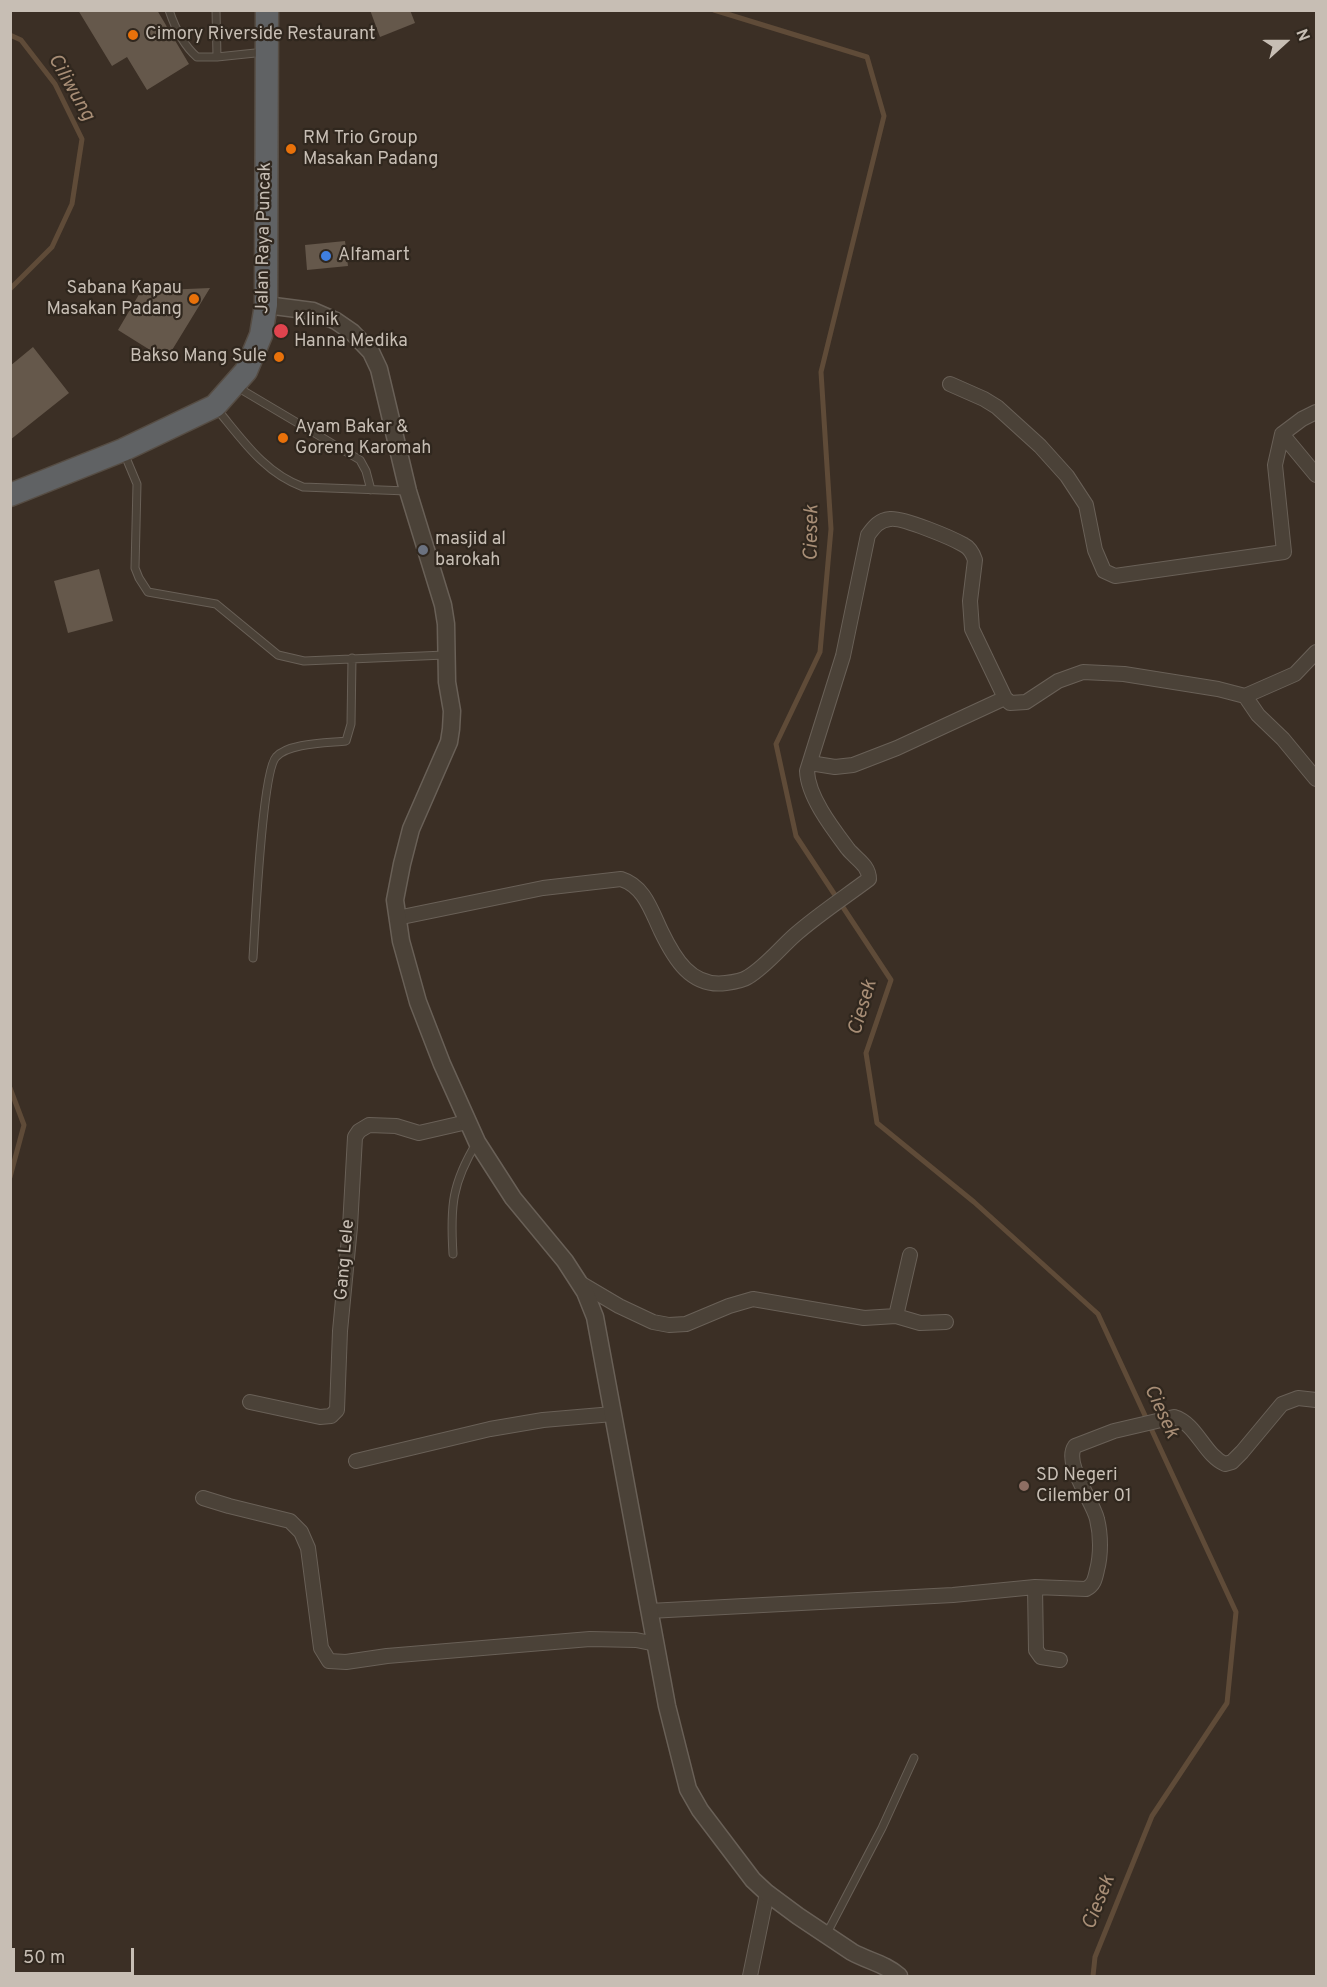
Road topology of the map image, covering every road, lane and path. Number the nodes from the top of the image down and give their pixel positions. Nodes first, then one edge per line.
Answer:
1 (169, 10) edge
2 (216, 10) edge
3 (267, 10) edge
4 (267, 51) junction
5 (217, 57) junction
6 (266, 305) junction
7 (950, 384) dead end
8 (235, 385) junction
9 (215, 406) junction
10 (1317, 412) edge
11 (1282, 434) junction
12 (123, 450) junction
13 (1317, 475) edge
14 (371, 490) junction
15 (408, 491) junction
16 (10, 495) edge
17 (1317, 652) edge
18 (446, 655) junction
19 (352, 658) junction
20 (1245, 696) junction
21 (1005, 698) junction
22 (810, 763) junction
23 (1317, 779) edge
24 (397, 918) junction
25 (253, 958) dead end
26 (467, 1122) junction
27 (477, 1142) junction
28 (453, 1254) dead end
29 (910, 1255) dead end
30 (580, 1283) junction
31 (896, 1316) junction
32 (946, 1322) dead end
33 (1317, 1400) edge
34 (250, 1402) dead end
35 (613, 1414) junction
36 (356, 1461) dead end
37 (203, 1498) dead end
38 (1035, 1587) junction
39 (649, 1611) junction
40 (656, 1644) junction
41 (1060, 1660) dead end
42 (914, 1758) dead end
43 (767, 1893) junction
44 (825, 1935) junction
45 (750, 1977) edge
46 (899, 1977) edge

1 - 5 lane
2 - 5 lane
3 - 4 highway, Jalan Raya Puncak
4 - 5 lane
4 - 6 highway, Jalan Raya Puncak
6 - 8 highway, Jalan Raya Puncak
6 - 15 street
7 - 11 street
8 - 9 highway, Jalan Raya Puncak
8 - 14 lane
9 - 12 highway, Jalan Raya Puncak
9 - 14 lane
10 - 11 street
11 - 13 street
12 - 16 highway, Jalan Raya Puncak
12 - 19 lane
14 - 15 lane
15 - 18 street
17 - 20 street
18 - 19 lane
18 - 24 street
19 - 25 lane
20 - 21 street
20 - 23 street
21 - 22 street
21 - 22 street
22 - 24 street
24 - 26 street
26 - 27 street
26 - 34 street, Gang Lele
27 - 28 lane
27 - 30 street
29 - 31 street
30 - 31 street
30 - 35 street
31 - 32 street
33 - 38 street
35 - 36 street
35 - 39 street
37 - 40 street
38 - 39 street
38 - 41 street
39 - 40 street
40 - 43 street
42 - 44 lane
43 - 44 street
43 - 45 street
44 - 46 street

